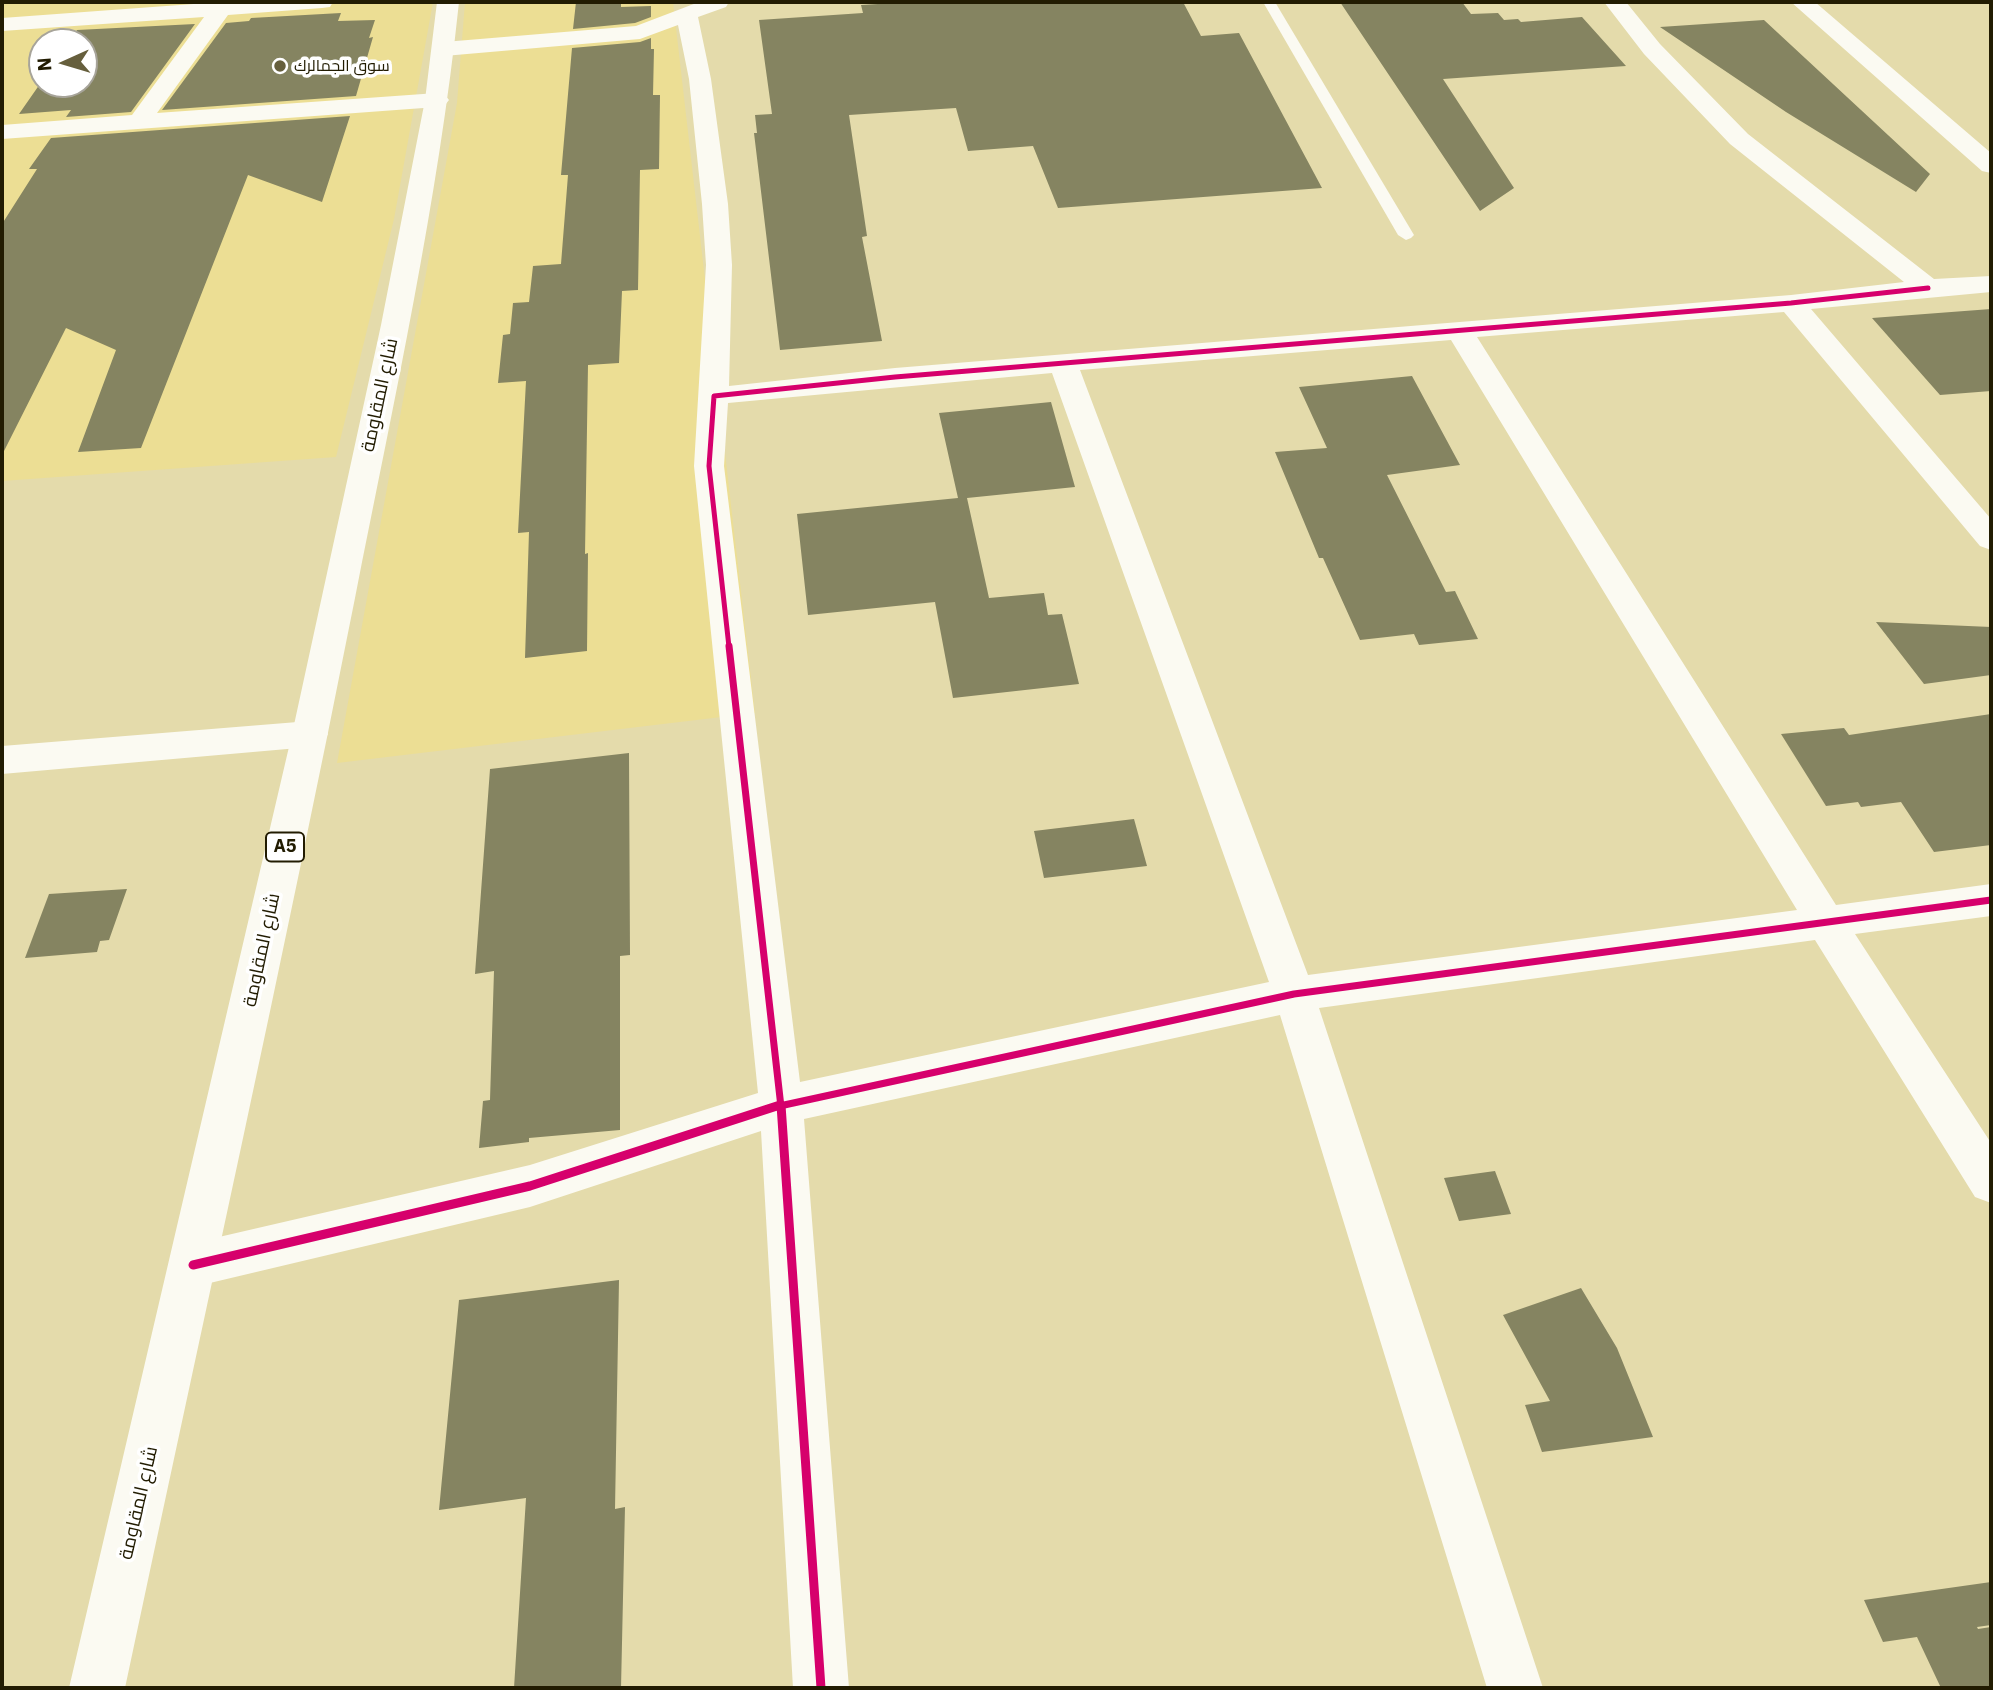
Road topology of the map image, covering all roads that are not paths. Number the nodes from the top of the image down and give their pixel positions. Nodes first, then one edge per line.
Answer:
1 (323, 2) edge
2 (448, 2) edge
3 (1269, 2) edge
4 (1615, 2) edge
5 (1802, 2) edge
6 (288, 3) edge
7 (704, 6) edge
8 (222, 8) junction
9 (2, 24) edge
10 (444, 49) junction
11 (437, 100) junction
12 (140, 121) junction
13 (2, 132) edge
14 (1991, 166) edge
15 (1406, 235) dead end
16 (1991, 284) edge
17 (1928, 288) junction
18 (1791, 303) junction
19 (1460, 332) junction
20 (1064, 365) junction
21 (714, 396) junction
22 (1991, 539) edge
23 (310, 734) junction
24 (2, 760) edge
25 (1991, 900) edge
26 (1826, 923) junction
27 (1294, 994) junction
28 (781, 1105) junction
29 (1991, 1182) edge
30 (192, 1265) junction
31 (97, 1688) edge
32 (821, 1688) edge
33 (1515, 1688) edge

1 - 6 main road
2 - 10 main road, شارع المقاومة / A5
3 - 15 lane
4 - 17 main road
5 - 14 main road
6 - 8 main road
7 - 10 main road
7 - 21 main road
8 - 9 main road
8 - 12 main road
10 - 11 main road, شارع المقاومة / A5
11 - 12 main road
11 - 23 main road, شارع المقاومة / A5
12 - 13 main road
16 - 17 main road
17 - 18 main road
18 - 19 main road
18 - 22 main road
19 - 20 main road
19 - 26 main road
20 - 21 main road
20 - 27 main road
21 - 28 main road
23 - 24 main road
23 - 30 main road, شارع المقاومة / A5
25 - 26 main road
26 - 27 main road
26 - 29 main road
27 - 28 main road
27 - 33 main road
28 - 30 main road
28 - 32 main road
30 - 31 main road, شارع المقاومة / A5

